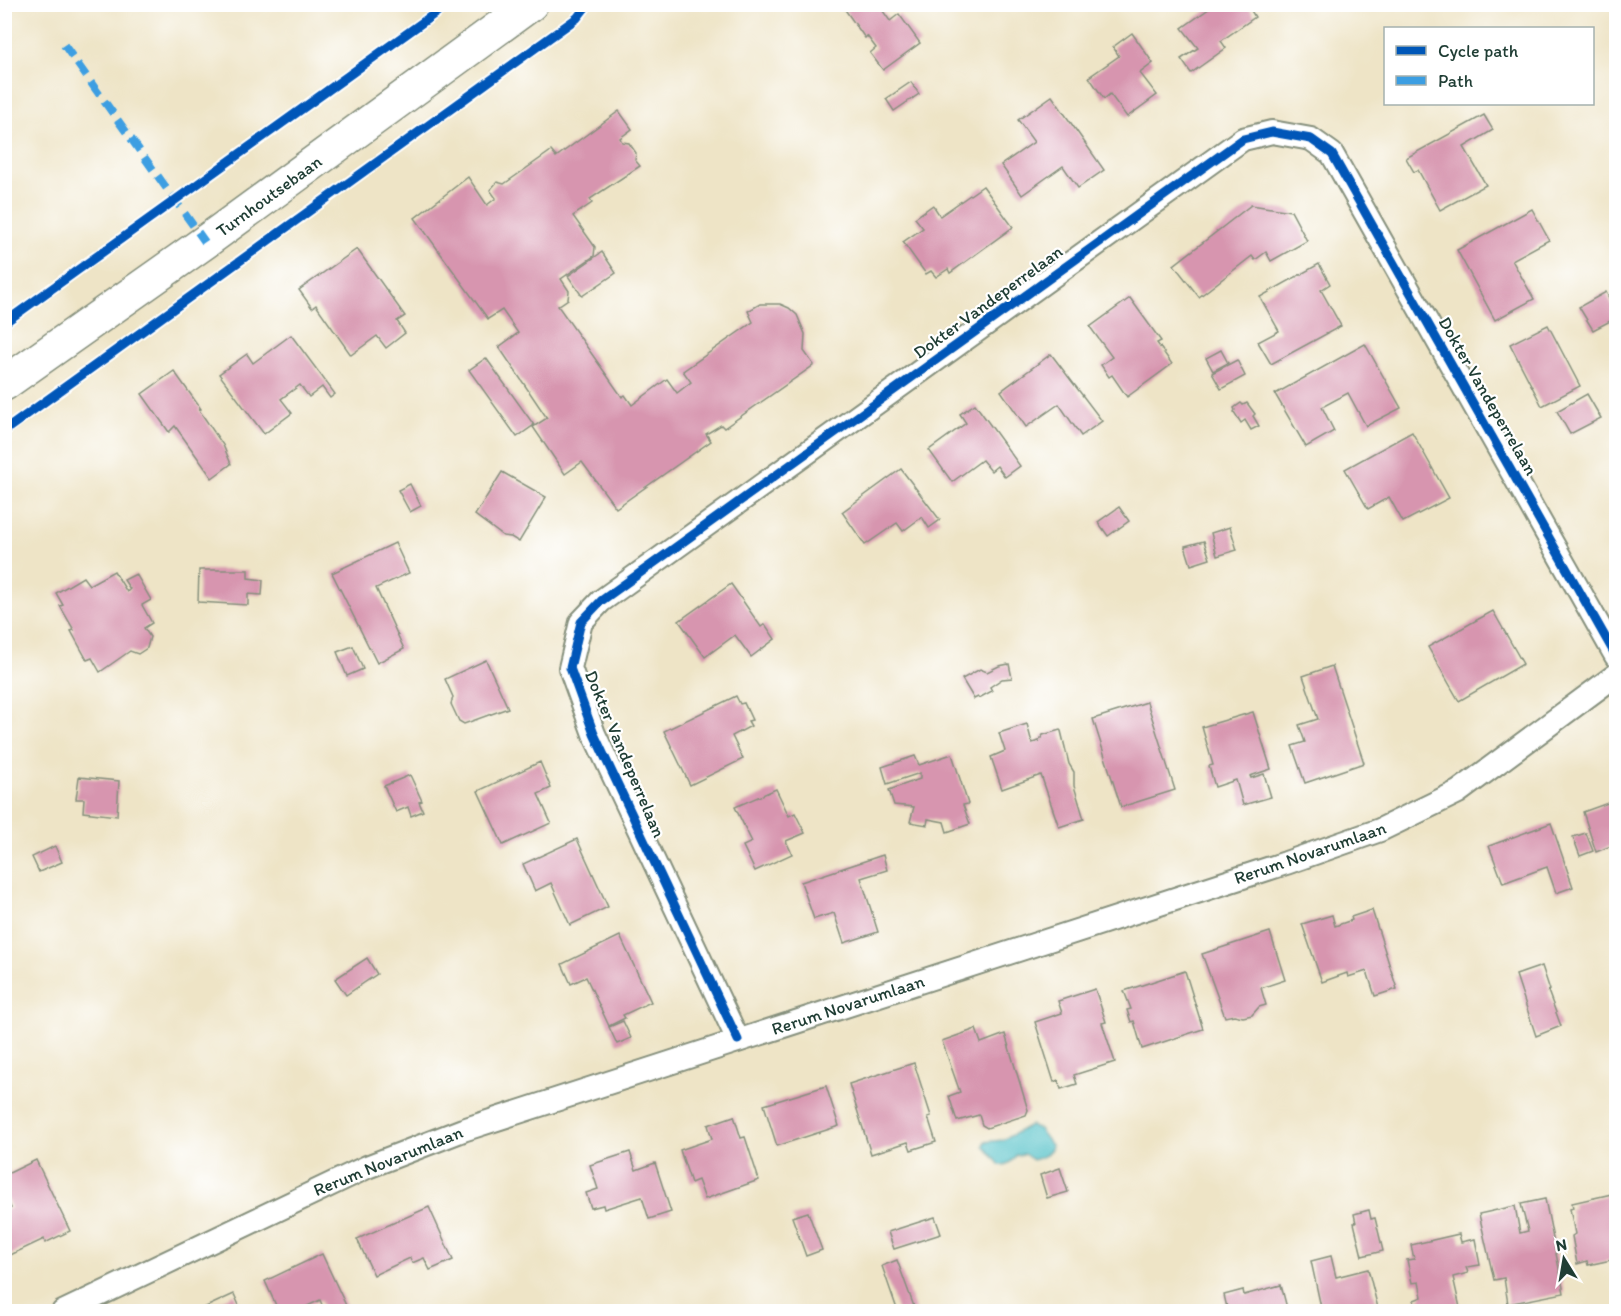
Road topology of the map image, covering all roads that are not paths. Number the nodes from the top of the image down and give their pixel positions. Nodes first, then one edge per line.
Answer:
1 (531, 4) edge
2 (4, 384) edge
3 (1617, 656) edge
4 (1617, 675) edge
5 (738, 1040) junction
6 (63, 1311) edge

1 - 2 main road, Turnhoutsebaan
3 - 5 street, Dokter Vandeperrelaan
4 - 5 street, Rerum Novarumlaan
5 - 6 street, Rerum Novarumlaan

